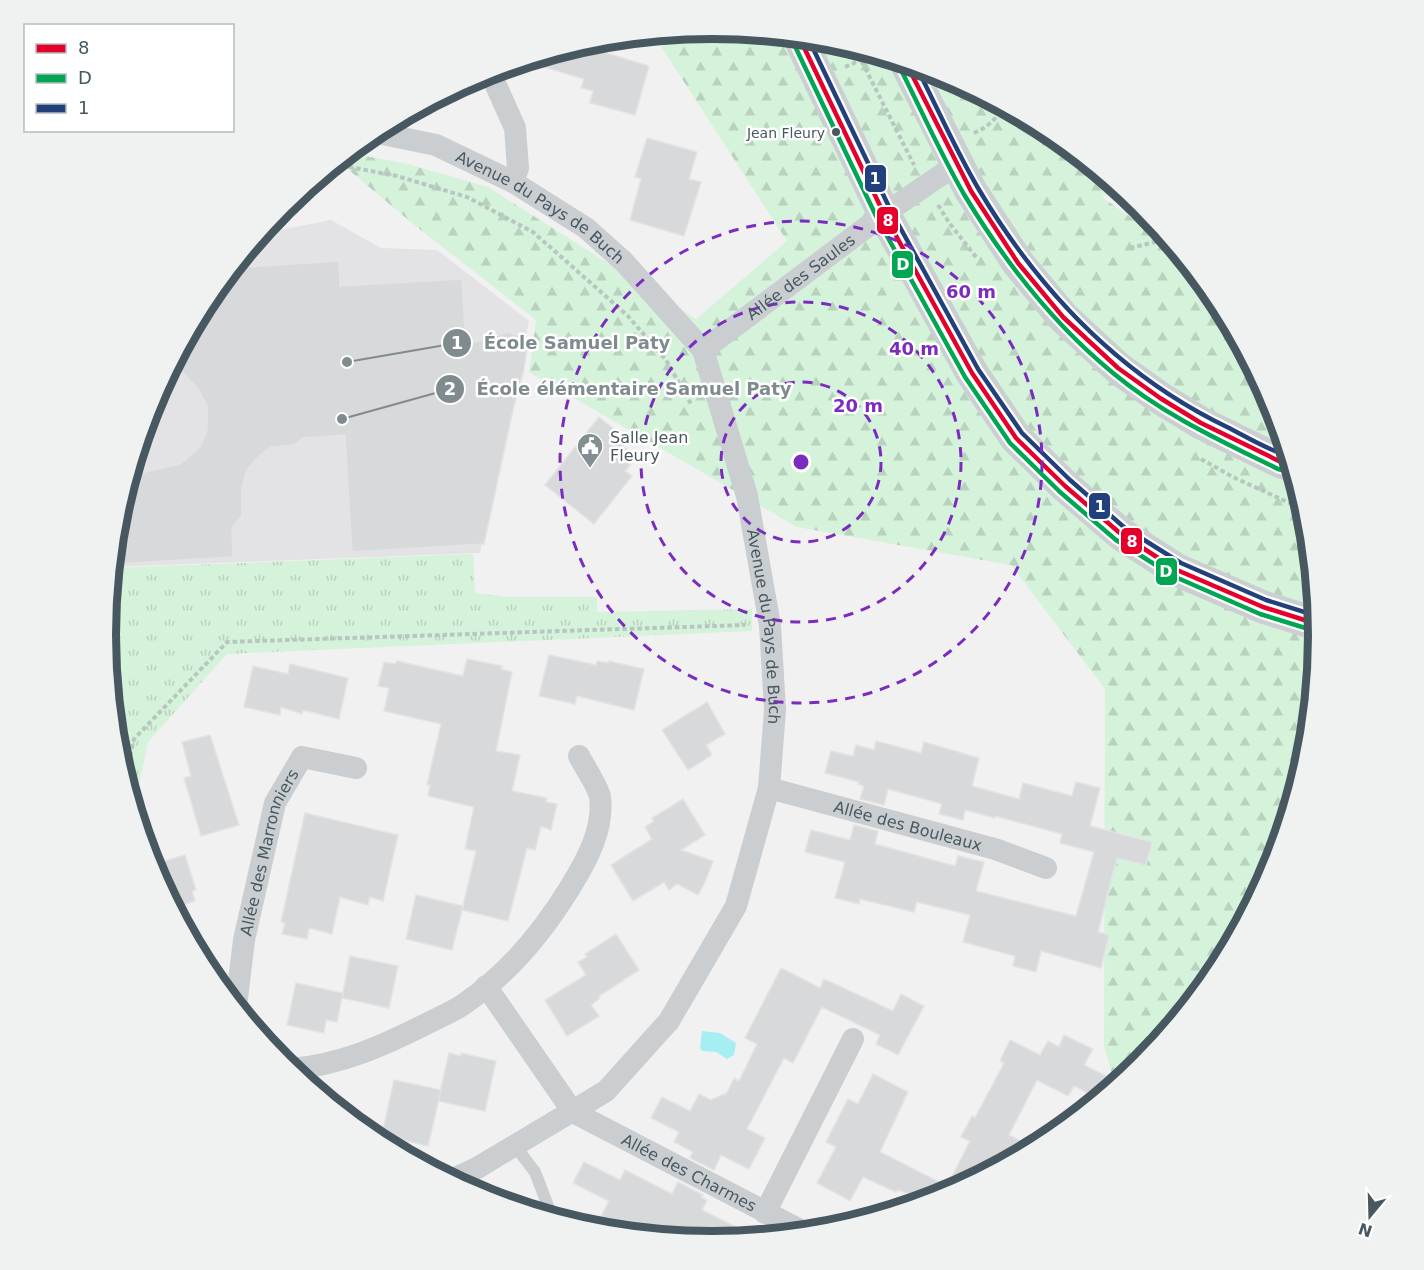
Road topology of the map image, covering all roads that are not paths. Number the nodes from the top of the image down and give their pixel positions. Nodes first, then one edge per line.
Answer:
1 (803, 46) edge
2 (912, 74) edge
3 (494, 80) edge
4 (388, 135) edge
5 (953, 154) junction
6 (513, 182) junction
7 (884, 214) junction
8 (703, 350) junction
9 (1282, 462) edge
10 (1308, 621) edge
11 (579, 756) dead end
12 (357, 768) dead end
13 (769, 788) junction
14 (1046, 868) dead end
15 (486, 986) junction
16 (237, 996) edge
17 (854, 1039) dead end
18 (303, 1068) edge
19 (573, 1112) junction
20 (515, 1146) junction
21 (461, 1176) edge
22 (549, 1208) edge
23 (765, 1213) junction
24 (791, 1226) edge

1 - 7 main road
2 - 5 main road
3 - 6 street
4 - 6 street, Avenue du Pays de Buch
5 - 7 street, Allée des Saules
5 - 9 main road
6 - 8 street, Avenue du Pays de Buch
7 - 8 street, Allée des Saules
7 - 10 main road
8 - 13 street, Avenue du Pays de Buch
11 - 15 street
12 - 16 street, Allée des Marronniers
13 - 14 street, Allée des Bouleaux
13 - 19 street, Avenue du Pays de Buch
15 - 18 street
15 - 19 street
17 - 23 street
19 - 20 street, Avenue du Pays de Buch
19 - 23 street, Allée des Charmes
20 - 21 street, Avenue du Pays de Buch
20 - 22 lane
23 - 24 street, Allée des Charmes

